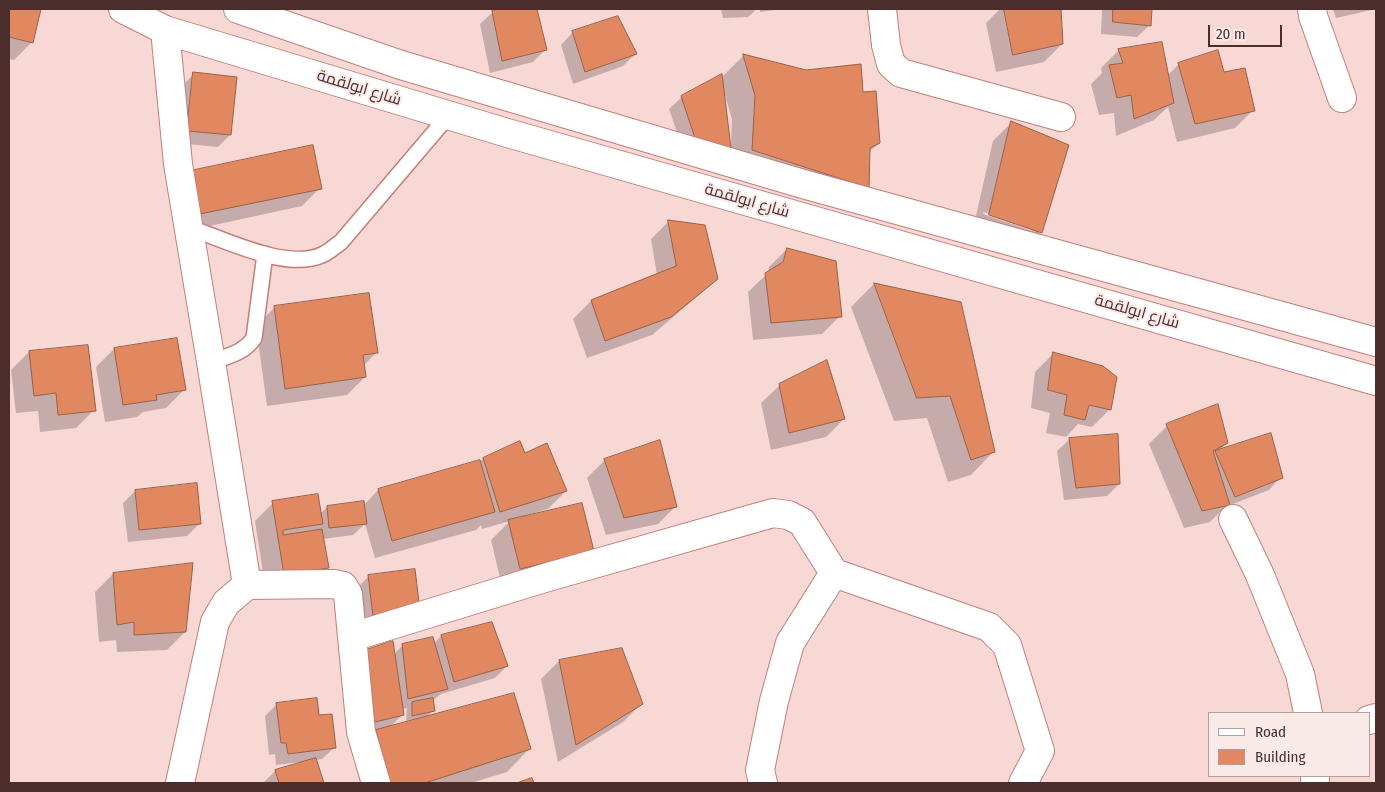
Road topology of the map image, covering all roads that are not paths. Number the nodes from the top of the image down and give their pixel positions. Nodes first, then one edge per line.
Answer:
1 (123, 9) edge
2 (238, 9) edge
3 (882, 9) edge
4 (1312, 9) edge
5 (164, 30) junction
6 (1342, 98) dead end
7 (449, 115) junction
8 (1060, 117) dead end
9 (188, 226) junction
10 (265, 254) junction
11 (1376, 342) edge
12 (211, 362) junction
13 (1376, 381) edge
14 (1233, 519) dead end
15 (834, 574) junction
16 (246, 584) junction
17 (352, 637) junction
18 (1308, 712) edge
19 (180, 783) edge
20 (376, 783) edge
21 (763, 783) edge
22 (1023, 783) edge

1 - 5 street, شارع ابولقمة
2 - 11 street, شارع ابولقمة
3 - 8 street
4 - 6 street
5 - 7 street, شارع ابولقمة
5 - 9 street
7 - 10 lane
7 - 13 street, شارع ابولقمة
9 - 10 lane
9 - 12 street
10 - 12 lane
12 - 16 street
14 - 18 street
15 - 17 street
15 - 21 street
15 - 22 street
16 - 17 street
16 - 19 street
17 - 20 street

